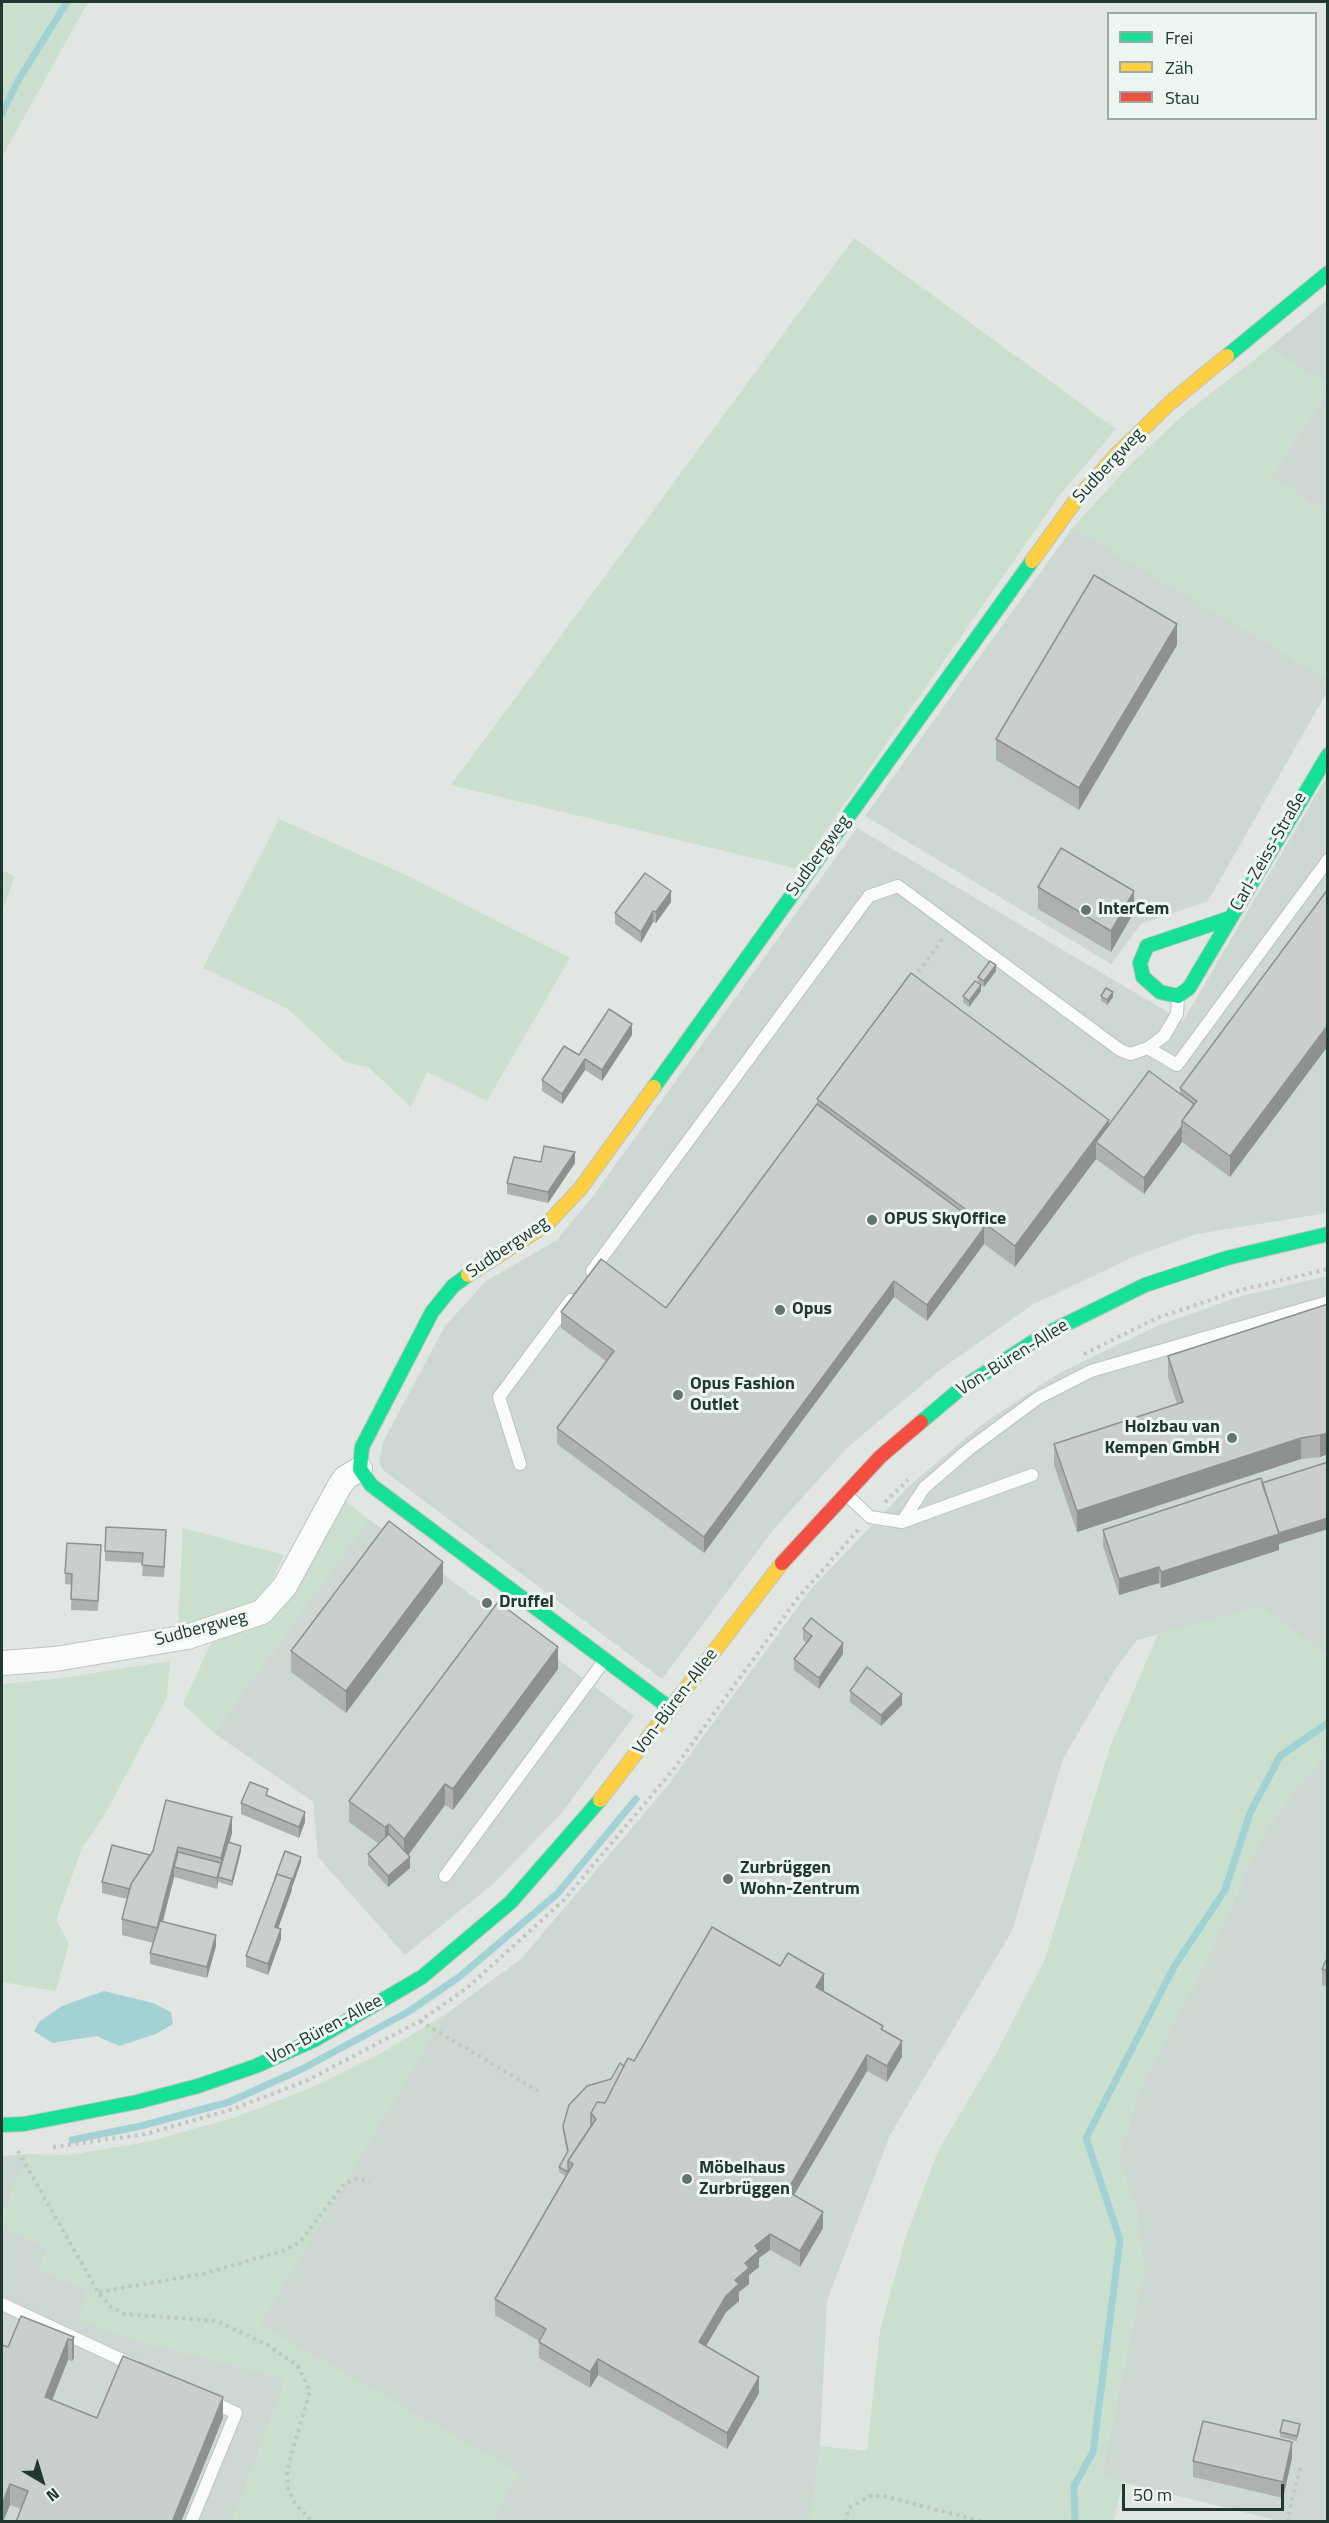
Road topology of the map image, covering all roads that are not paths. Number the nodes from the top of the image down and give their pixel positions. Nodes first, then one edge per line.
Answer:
1 (1328, 273) edge
2 (1328, 755) edge
3 (1328, 860) edge
4 (1230, 918) junction
5 (1178, 996) junction
6 (1148, 1048) junction
7 (1328, 1234) edge
8 (1328, 1302) edge
9 (520, 1464) dead end
10 (360, 1469) junction
11 (1032, 1474) dead end
12 (845, 1493) junction
13 (902, 1522) junction
14 (605, 1660) junction
15 (2, 1663) edge
16 (671, 1709) junction
17 (445, 1876) dead end
18 (2, 2125) edge
19 (2, 2304) edge
20 (151, 2373) edge
21 (193, 2393) edge
22 (191, 2522) edge

1 - 10 street, Sudbergweg
2 - 4 street, Carl-Zeiss-Straße
3 - 6 lane
4 - 5 street, Carl-Zeiss-Straße
4 - 5 street, Carl-Zeiss-Straße
5 - 6 lane
6 - 9 lane
7 - 12 street, Von-Büren-Allee
8 - 13 lane
10 - 14 street
10 - 15 street, Sudbergweg
11 - 13 lane
12 - 13 lane
12 - 16 street, Von-Büren-Allee
14 - 16 street
14 - 17 lane
16 - 18 street, Von-Büren-Allee
19 - 20 lane
21 - 22 lane

